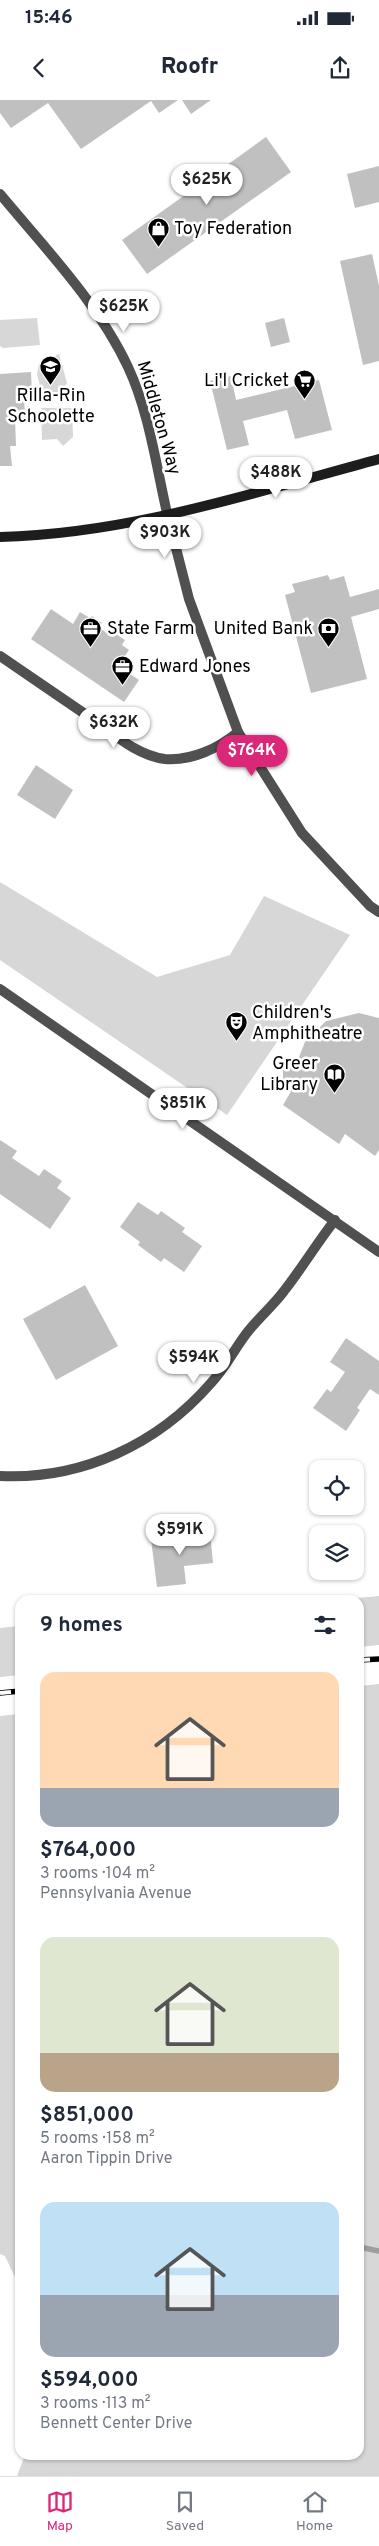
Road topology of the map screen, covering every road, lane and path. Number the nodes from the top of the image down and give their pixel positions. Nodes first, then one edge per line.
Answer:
1 (0, 194) edge
2 (379, 459) edge
3 (167, 513) junction
4 (0, 537) edge
5 (0, 656) edge
6 (238, 732) junction
7 (379, 912) edge
8 (0, 989) edge
9 (335, 1220) junction
10 (379, 1252) edge
11 (0, 1476) edge

1 - 3 street, Middleton Way
2 - 3 main road
3 - 4 main road
3 - 6 street, Middleton Way
5 - 6 street
6 - 7 street, Middleton Way
8 - 9 street
9 - 10 street
9 - 11 street

